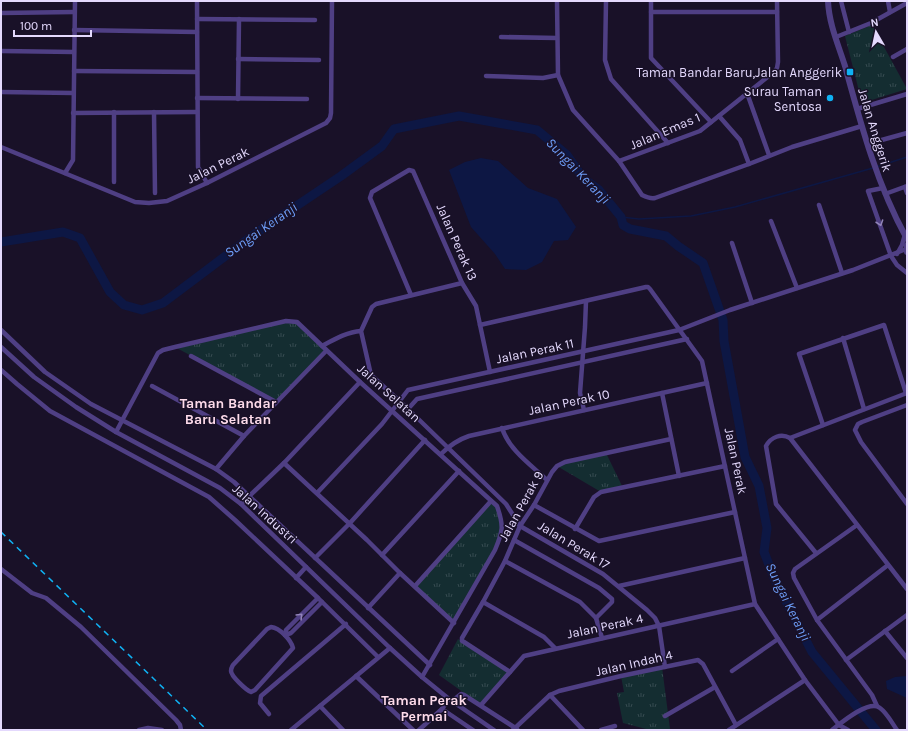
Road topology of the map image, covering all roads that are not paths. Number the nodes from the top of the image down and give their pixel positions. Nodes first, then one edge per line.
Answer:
1 (75, 1) edge
2 (197, 1) edge
3 (332, 1) edge
4 (557, 1) edge
5 (606, 1) edge
6 (651, 1) edge
7 (777, 1) edge
8 (828, 1) edge
9 (841, 1) edge
10 (888, 1) edge
11 (907, 3) edge
12 (74, 12) junction
13 (651, 12) junction
14 (777, 12) junction
15 (890, 12) junction
16 (1, 13) edge
17 (197, 19) junction
18 (239, 19) junction
19 (315, 20) dead end
20 (74, 30) junction
21 (197, 32) junction
22 (849, 32) junction
23 (501, 37) dead end
24 (836, 37) junction
25 (557, 38) junction
26 (907, 49) edge
27 (1, 51) edge
28 (74, 52) junction
29 (893, 57) dead end
30 (238, 58) junction
31 (319, 60) dead end
32 (74, 72) junction
33 (197, 72) junction
34 (558, 75) junction
35 (486, 76) dead end
36 (1, 92) edge
37 (73, 93) junction
38 (747, 93) junction
39 (907, 94) edge
40 (196, 98) junction
41 (238, 98) junction
42 (307, 99) dead end
43 (857, 109) junction
44 (114, 112) junction
45 (154, 112) junction
46 (197, 112) junction
47 (73, 113) junction
48 (719, 116) junction
49 (711, 122) junction
50 (862, 126) junction
51 (907, 133) edge
52 (878, 141) dead end
53 (668, 143) junction
54 (1, 147) edge
55 (769, 156) junction
56 (619, 161) junction
57 (749, 164) junction
58 (66, 173) junction
59 (114, 182) dead end
60 (207, 183) junction
61 (906, 187) edge
62 (884, 191) junction
63 (155, 193) dead end
64 (907, 193) edge
65 (819, 205) dead end
66 (771, 221) dead end
67 (906, 236) edge
68 (732, 243) dead end
69 (907, 249) edge
70 (897, 254) junction
71 (891, 256) junction
72 (842, 273) junction
73 (907, 273) edge
74 (462, 283) junction
75 (797, 288) junction
76 (411, 295) junction
77 (586, 301) junction
78 (752, 303) junction
79 (480, 325) junction
80 (1, 330) edge
81 (679, 330) junction
82 (361, 331) junction
83 (843, 338) junction
84 (687, 340) junction
85 (322, 346) junction
86 (1, 347) edge
87 (326, 350) junction
88 (583, 352) junction
89 (191, 356) dead end
90 (582, 362) junction
91 (1, 370) edge
92 (490, 372) junction
93 (360, 382) junction
94 (707, 383) junction
95 (152, 386) dead end
96 (662, 393) junction
97 (906, 393) edge
98 (399, 401) junction
99 (276, 402) junction
100 (907, 405) edge
101 (408, 409) junction
102 (864, 409) junction
103 (392, 410) junction
104 (584, 410) junction
105 (123, 421) junction
106 (823, 424) junction
107 (502, 428) junction
108 (116, 432) junction
109 (244, 436) junction
110 (790, 438) junction
111 (671, 439) junction
112 (425, 440) junction
113 (448, 447) junction
114 (441, 454) junction
115 (284, 462) junction
116 (725, 466) junction
117 (216, 469) junction
118 (459, 471) junction
119 (679, 476) junction
120 (547, 480) junction
121 (317, 493) junction
122 (250, 496) junction
123 (905, 497) edge
124 (491, 500) junction
125 (241, 504) junction
126 (907, 504) edge
127 (534, 505) junction
128 (735, 512) junction
129 (350, 523) junction
130 (858, 525) junction
131 (520, 526) junction
132 (575, 529) junction
133 (514, 540) junction
134 (816, 553) junction
135 (382, 555) junction
136 (315, 558) junction
137 (746, 558) junction
138 (505, 561) junction
139 (888, 565) junction
140 (306, 566) junction
141 (1, 569) edge
142 (400, 573) junction
143 (296, 578) junction
144 (415, 586) junction
145 (619, 586) junction
146 (907, 589) edge
147 (318, 598) junction
148 (322, 602) junction
149 (483, 602) junction
150 (755, 604) junction
151 (368, 608) junction
152 (907, 615) edge
153 (596, 618) junction
154 (817, 620) junction
155 (454, 623) junction
156 (346, 624) junction
157 (659, 626) junction
158 (885, 631) junction
159 (285, 635) junction
160 (602, 638) junction
161 (778, 639) junction
162 (390, 648) junction
163 (555, 648) junction
164 (378, 657) junction
165 (907, 658) edge
166 (846, 660) junction
167 (430, 665) junction
168 (665, 667) junction
169 (732, 671) dead end
170 (510, 672) junction
171 (356, 676) junction
172 (422, 677) junction
173 (805, 680) junction
174 (715, 687) junction
175 (550, 695) junction
176 (450, 700) junction
177 (481, 705) junction
178 (320, 706) junction
179 (877, 706) junction
180 (442, 709) junction
181 (268, 714) dead end
182 (665, 716) dead end
183 (736, 725) junction
184 (839, 725) junction
185 (615, 726) dead end
186 (516, 729) edge
187 (139, 730) edge
188 (162, 730) edge
189 (181, 730) edge
190 (291, 730) edge
191 (343, 730) edge
192 (413, 730) edge
193 (420, 730) edge
194 (473, 730) edge
195 (494, 730) edge
196 (583, 730) edge
197 (601, 730) edge
198 (729, 730) edge
199 (832, 730) edge
200 (848, 730) edge
201 (897, 730) edge

1 - 12 street
2 - 17 street
3 - 60 street, Jalan Perak
4 - 25 street
5 - 53 street
6 - 13 street
7 - 14 street, Jalan Emas 1
8 - 24 street, Jalan Anggerik
9 - 22 street
10 - 15 street
11 - 15 street
12 - 16 street
12 - 20 street
13 - 14 street
13 - 49 street
14 - 38 street, Jalan Emas 1
15 - 22 street
17 - 18 street
17 - 21 street
18 - 19 street
18 - 30 street
20 - 21 street
20 - 28 street
21 - 33 street
22 - 24 street
23 - 25 street
24 - 43 street, Jalan Anggerik
25 - 34 street
26 - 29 street
27 - 28 street
28 - 32 street
30 - 31 street
30 - 41 street
32 - 33 street
32 - 37 street
33 - 40 street
34 - 35 street
34 - 56 street
36 - 37 street
37 - 47 street
38 - 48 street, Jalan Emas 1
38 - 55 street
39 - 43 street
40 - 41 street
40 - 46 street
41 - 42 street
43 - 50 street, Jalan Anggerik
44 - 45 street
44 - 47 street
44 - 59 street
45 - 46 street
45 - 63 street
46 - 60 street
47 - 58 street
48 - 49 street, Jalan Emas 1
48 - 57 street
49 - 53 street, Jalan Emas 1
50 - 55 street
50 - 62 street, Jalan Anggerik
51 - 52 street
53 - 56 street, Jalan Emas 1
54 - 58 street, Jalan Perak
55 - 57 street
56 - 57 street
58 - 60 street, Jalan Perak
61 - 62 street
61 - 64 street
62 - 67 street, Jalan Anggerik
62 -> 71 street
65 - 72 street
66 - 75 street
67 - 70 street
68 - 78 street
69 - 70 street, Jalan Perak 11
70 - 71 street, Jalan Perak 11
71 - 72 street, Jalan Perak 11
71 - 73 street
72 - 75 street, Jalan Perak 11
74 - 76 street
74 - 76 street, Jalan Perak 13
74 - 79 street, Jalan Perak 13
75 - 78 street, Jalan Perak 11
76 - 82 street
77 - 79 street
77 - 81 street, Jalan Perak
77 - 88 street
78 - 81 street, Jalan Perak 11
79 - 92 street, Jalan Perak 13
80 - 105 street
81 - 84 street, Jalan Perak
81 - 88 street, Jalan Perak 11
82 - 85 street
82 - 98 street, Jalan Perak 17
83 - 97 street
83 - 102 street
83 - 106 street
84 - 90 street, Jalan Perak 11
84 - 94 street, Jalan Perak
85 - 87 street, Jalan Selatan
85 - 105 street, Jalan Selatan
86 - 108 street, Jalan Industri
87 - 93 street, Jalan Selatan
87 - 99 street
88 - 90 street
88 - 92 street, Jalan Perak 11
89 - 99 street
90 - 101 street, Jalan Perak 11
90 - 104 street
91 - 143 street, Jalan Industri
92 - 98 street, Jalan Perak 11
93 - 103 street, Jalan Selatan
93 - 115 street
94 - 96 street, Jalan Perak 10
94 - 116 street, Jalan Perak
95 - 109 street
96 - 104 street, Jalan Perak 10
96 - 111 street
97 - 102 street
98 - 101 street, Jalan Perak 17
98 - 103 street, Jalan Perak 11
99 - 109 street
100 - 123 street
101 - 113 street, Jalan Perak 17
102 - 106 street
103 - 112 street, Jalan Selatan
103 - 121 street, Jalan Perak 11
104 - 107 street, Jalan Perak 10
105 - 108 street, Jalan Selatan
105 - 117 street
106 - 110 street
107 - 113 street, Jalan Perak 10
107 - 120 street
108 - 125 street, Jalan Industri
109 - 117 street
110 - 130 street
110 - 134 street
111 - 119 street
111 - 120 street, Jalan Perak 9
112 - 114 street, Jalan Selatan
112 - 129 street
113 - 114 street, Jalan Perak 10
113 - 131 street, Jalan Perak 17
114 - 118 street, Jalan Selatan
115 - 121 street
115 - 122 street
116 - 119 street
116 - 128 street, Jalan Perak
117 - 122 street
118 - 124 street, Jalan Selatan
118 - 135 street
119 - 132 street
120 - 127 street, Jalan Perak 9
121 - 129 street
122 - 125 street
122 - 136 street
123 - 126 street
124 - 144 street
124 - 155 street, Jalan Selatan
125 - 140 street, Jalan Industri
127 - 131 street, Jalan Perak 9
127 - 132 street
128 - 132 street
128 - 137 street, Jalan Perak
129 - 135 street
129 - 136 street
130 - 134 street
130 - 139 street
131 - 133 street, Jalan Perak 9
131 - 145 street, Jalan Perak 17
133 - 138 street, Jalan Perak 9
133 - 153 street
134 - 154 street
135 - 142 street
136 - 151 street
137 - 145 street
137 - 150 street, Jalan Perak
138 - 149 street, Jalan Perak 9
138 - 153 street
139 - 146 street
139 - 154 street
140 - 143 street
140 - 162 street, Jalan Industri
141 - 189 street
142 - 144 street
142 - 151 street
143 - 147 street, Jalan Industri
144 - 155 street
145 - 157 street, Jalan Perak 17
147 - 148 street, Jalan Industri
159 -> 147 street
148 - 156 street, Jalan Industri
148 - 159 street
149 - 163 street
149 - 170 street, Jalan Perak 9
150 - 157 street, Jalan Perak 4
150 - 161 street
151 - 167 street
152 - 158 street
153 - 160 street
154 - 166 street
155 - 167 street, Jalan Selatan
156 - 164 street, Jalan Industri
156 - 181 street
157 - 160 street, Jalan Perak 4
157 - 168 street
158 - 165 street
158 - 166 street
159 - 159 street
160 - 163 street, Jalan Perak 4
161 - 169 street
161 - 173 street
162 - 164 street
162 - 172 street, Jalan Industri
163 - 170 street, Jalan Perak 4
164 - 171 street
166 - 179 street
167 - 172 street, Jalan Selatan
168 - 174 street, Jalan Indah 4
168 - 175 street, Jalan Indah 4
170 - 177 street, Jalan Perak 4
171 - 178 street
171 - 192 street
172 - 176 street, Jalan Industri
173 - 183 street
173 - 184 street
174 - 182 street
174 - 183 street, Jalan Indah 4
175 - 186 street, Jalan Indah 4
175 - 196 street
176 - 177 street
176 - 180 street
176 - 195 street, Jalan Industri
177 - 186 street
178 - 190 street
178 - 191 street
179 - 184 street
179 - 201 street
180 - 193 street
180 - 194 street
183 - 198 street
184 - 199 street
184 - 200 street
185 - 197 street
187 - 188 street

